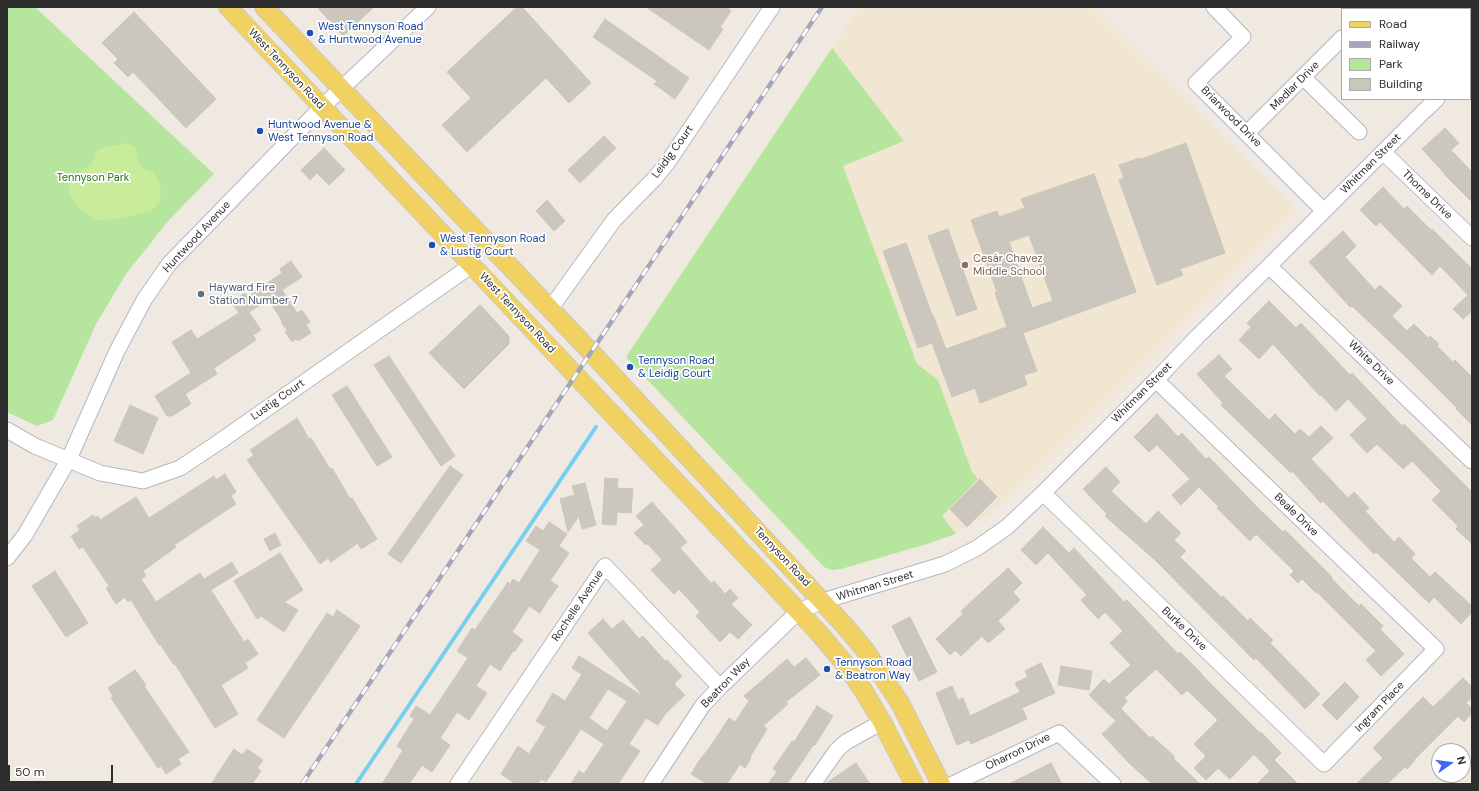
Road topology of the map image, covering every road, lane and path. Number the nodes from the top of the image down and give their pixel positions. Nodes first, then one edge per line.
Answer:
1 (228, 7) edge
2 (264, 7) edge
3 (428, 7) edge
4 (772, 7) edge
5 (1214, 7) edge
6 (1341, 39) edge
7 (1303, 77) junction
8 (341, 89) junction
9 (1436, 100) edge
10 (322, 107) junction
11 (1359, 132) dead end
12 (1247, 133) junction
13 (1383, 152) junction
14 (1324, 211) junction
15 (1472, 238) edge
16 (472, 265) junction
17 (1269, 266) junction
18 (550, 309) junction
19 (1156, 380) junction
20 (7, 430) edge
21 (69, 459) junction
22 (1472, 461) edge
23 (1043, 493) junction
24 (7, 558) edge
25 (823, 601) junction
26 (799, 611) junction
27 (1436, 649) joint
28 (720, 686) junction
29 (882, 722) junction
30 (1324, 764) joint
31 (458, 784) edge
32 (651, 784) edge
33 (813, 784) edge
34 (914, 784) edge
35 (941, 784) edge
36 (953, 784) edge
37 (1113, 784) edge

1 - 10 main road, West Tennyson Road
2 - 8 main road
3 - 8 street, Huntwood Avenue
4 - 18 street, Leidig Court
5 - 12 street, Briarwood Drive
6 - 7 street, Medlar Drive
7 - 11 street
7 - 12 street, Medlar Drive
8 - 10 street, Huntwood Avenue
8 - 18 main road
9 - 13 street, Whitman Street
10 - 16 main road, West Tennyson Road
10 - 21 street, Huntwood Avenue
12 - 14 street, Briarwood Drive
13 - 14 street, Whitman Street
13 - 15 street, Thorne Drive
14 - 17 street, Whitman Street
16 - 21 street, Lustig Court
16 - 26 main road, West Tennyson Road
17 - 19 street, Whitman Street
17 - 22 street, White Drive
18 - 25 main road, Tennyson Road
19 - 23 street, Whitman Street
19 - 27 street, Beale Drive
20 - 21 street, Lustig Court
21 - 24 street, Huntwood Avenue
23 - 25 street, Whitman Street
23 - 30 street, Burke Drive
25 - 26 street, Whitman Street
25 - 35 main road, Tennyson Road
26 - 28 street, Beatron Way
26 - 29 main road
27 - 30 street, Ingram Place
28 - 31 street, Rochelle Avenue
28 - 32 street, Beatron Way
29 - 33 street
29 - 34 main road
36 - 37 street, Oharron Drive

